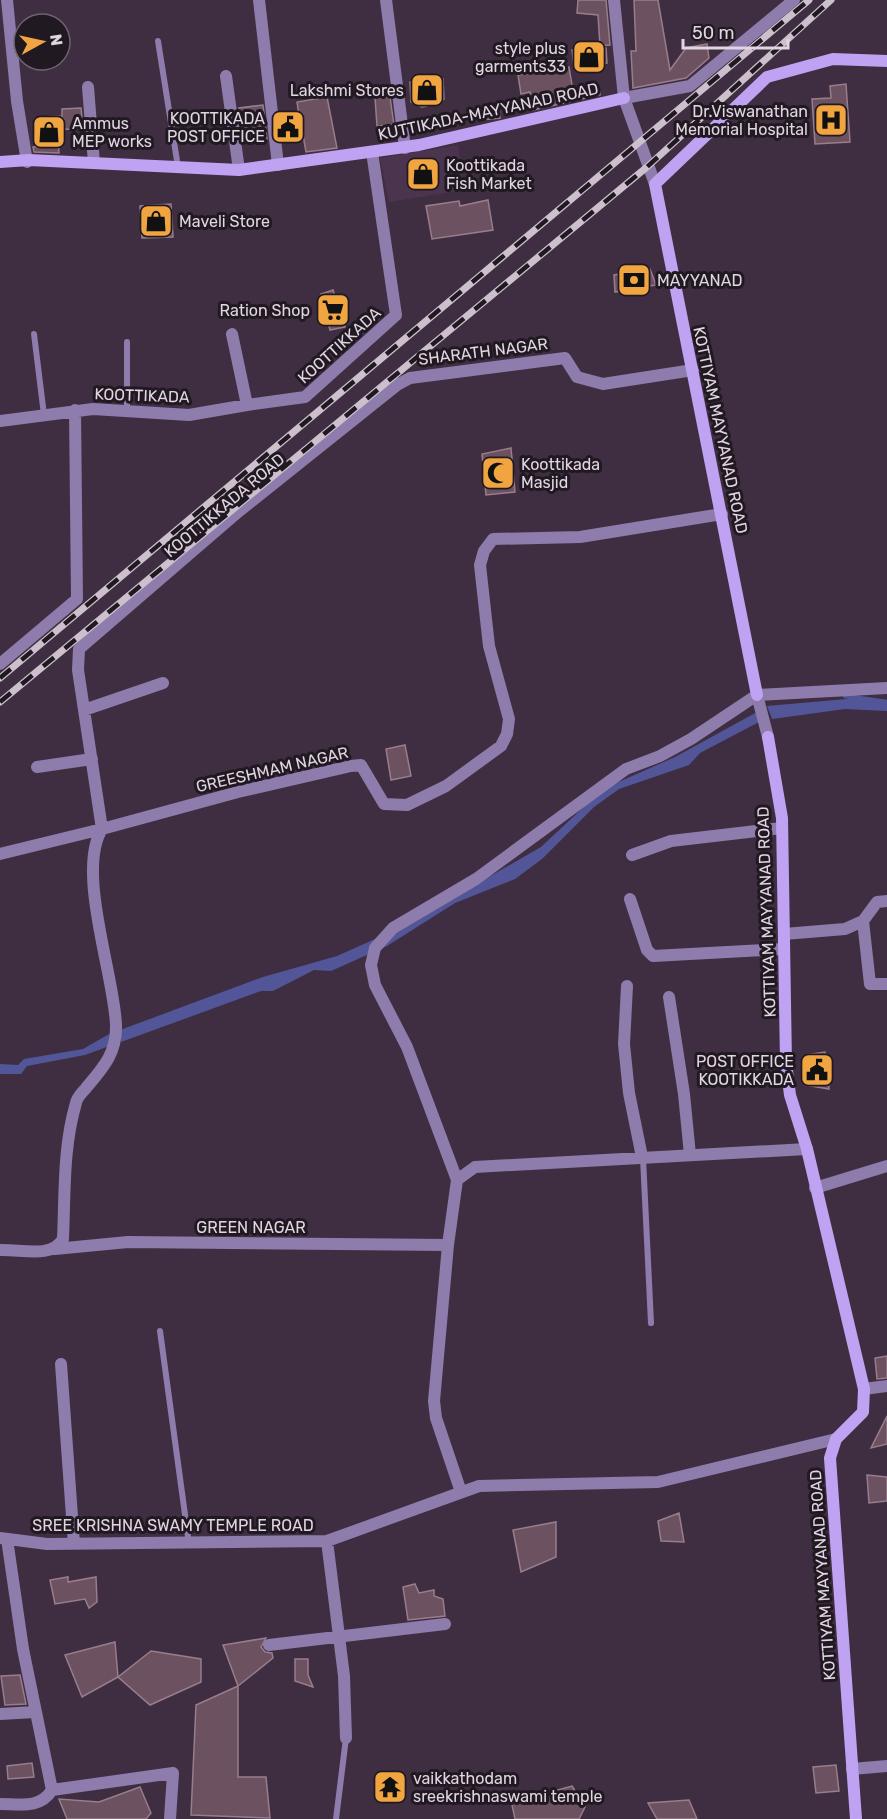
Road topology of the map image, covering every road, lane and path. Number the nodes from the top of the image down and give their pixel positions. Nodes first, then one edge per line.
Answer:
1 (7, 0) edge
2 (259, 0) edge
3 (386, 0) edge
4 (614, 0) edge
5 (794, 0) edge
6 (158, 40) dead end
7 (887, 61) edge
8 (226, 76) dead end
9 (88, 87) dead end
10 (624, 99) junction
11 (405, 148) junction
12 (372, 152) junction
13 (0, 162) edge
14 (27, 162) junction
15 (94, 164) junction
16 (278, 165) junction
17 (178, 168) junction
18 (239, 170) junction
19 (655, 184) junction
20 (34, 334) dead end
21 (232, 334) dead end
22 (127, 342) dead end
23 (693, 370) junction
24 (410, 378) joint
25 (247, 405) junction
26 (75, 410) junction
27 (128, 411) junction
28 (44, 415) junction
29 (0, 421) edge
30 (722, 514) junction
31 (0, 664) edge
32 (163, 683) dead end
33 (887, 688) edge
34 (758, 695) junction
35 (84, 710) junction
36 (768, 737) joint
37 (92, 759) junction
38 (37, 767) dead end
39 (782, 828) junction
40 (102, 829) junction
41 (0, 854) edge
42 (632, 855) dead end
43 (630, 899) dead end
44 (887, 901) edge
45 (862, 921) junction
46 (784, 934) junction
47 (784, 950) junction
48 (887, 984) edge
49 (627, 986) dead end
50 (669, 997) dead end
51 (807, 1149) junction
52 (690, 1155) junction
53 (642, 1157) junction
54 (887, 1166) edge
55 (457, 1180) junction
56 (815, 1188) junction
57 (448, 1245) junction
58 (55, 1249) junction
59 (0, 1250) edge
60 (651, 1323) dead end
61 (160, 1330) dead end
62 (62, 1364) dead end
63 (887, 1386) edge
64 (864, 1389) junction
65 (836, 1439) junction
66 (461, 1492) junction
67 (3, 1538) edge
68 (327, 1541) junction
69 (74, 1544) junction
70 (189, 1545) junction
71 (445, 1624) dead end
72 (338, 1636) junction
73 (269, 1645) dead end
74 (35, 1712) junction
75 (0, 1714) edge
76 (346, 1738) joint
77 (887, 1766) edge
78 (852, 1769) junction
79 (52, 1790) junction
80 (0, 1804) edge
81 (170, 1819) edge
82 (336, 1819) edge
83 (856, 1819) edge

1 - 14 street
2 - 16 street
3 - 11 street
4 - 10 street, KOTTIYAM MAYYANAD ROAD
5 - 10 street
6 - 17 lane
7 - 19 main road
8 - 18 street
9 - 15 street
10 - 11 main road, KUTTIKADA-MAYYANAD ROAD
10 - 19 street, KOTTIYAM MAYYANAD ROAD
11 - 12 main road, KUTTIKADA-MAYYANAD ROAD
12 - 16 main road, KUTTIKADA-MAYYANAD ROAD
12 - 25 street, KOOTTIKKADA
13 - 14 main road, KUTTIKADA-MAYYANAD ROAD
14 - 15 main road, KUTTIKADA-MAYYANAD ROAD
15 - 17 main road, KUTTIKADA-MAYYANAD ROAD
16 - 18 main road, KUTTIKADA-MAYYANAD ROAD
17 - 18 main road, KUTTIKADA-MAYYANAD ROAD
19 - 23 main road, KOTTIYAM MAYYANAD ROAD
20 - 28 lane
21 - 25 street
22 - 27 lane
23 - 24 street, SHARATH NAGAR
23 - 30 main road, KOTTIYAM MAYYANAD ROAD
24 - 35 street, KOOTTIKKADA ROAD
25 - 27 street, KOOTTIKADA
26 - 27 street, KOOTTIKADA
26 - 28 street, KOOTTIKADA
26 - 31 street
28 - 29 street, KOOTTIKADA
30 - 34 main road, KOTTIYAM MAYYANAD ROAD
30 - 40 street, GREESHMAM NAGAR
32 - 35 street
33 - 34 street
34 - 36 street, KOTTIYAM MAYYANAD ROAD
34 - 55 street
35 - 37 street
36 - 39 main road, KOTTIYAM MAYYANAD ROAD
37 - 38 street
37 - 40 street
39 - 42 street
39 - 46 main road, KOTTIYAM MAYYANAD ROAD
40 - 41 street
40 - 58 street
43 - 47 street
44 - 45 street
45 - 46 street
45 - 48 street
46 - 47 main road, KOTTIYAM MAYYANAD ROAD
47 - 51 main road, KOTTIYAM MAYYANAD ROAD
49 - 53 street
50 - 52 street
51 - 52 street
51 - 56 main road, KOTTIYAM MAYYANAD ROAD
52 - 53 street
53 - 55 street
53 - 60 lane
54 - 56 street
55 - 57 street
56 - 64 main road, KOTTIYAM MAYYANAD ROAD
57 - 58 street, GREEN NAGAR
57 - 66 street
58 - 59 street
61 - 70 lane
62 - 69 street
63 - 64 street
64 - 65 main road, KOTTIYAM MAYYANAD ROAD
65 - 66 street, SREE KRISHNA SWAMY TEMPLE ROAD
65 - 78 main road, KOTTIYAM MAYYANAD ROAD
66 - 68 street, SREE KRISHNA SWAMY TEMPLE ROAD
67 - 69 street, SREE KRISHNA SWAMY TEMPLE ROAD
67 - 74 street
68 - 70 street, SREE KRISHNA SWAMY TEMPLE ROAD
68 - 72 street
69 - 70 street, SREE KRISHNA SWAMY TEMPLE ROAD
71 - 72 street
72 - 73 street
72 - 76 street
74 - 75 street
74 - 79 street
76 - 82 lane
77 - 78 street
78 - 83 main road, KOTTIYAM MAYYANAD ROAD
79 - 80 street
79 - 81 street

